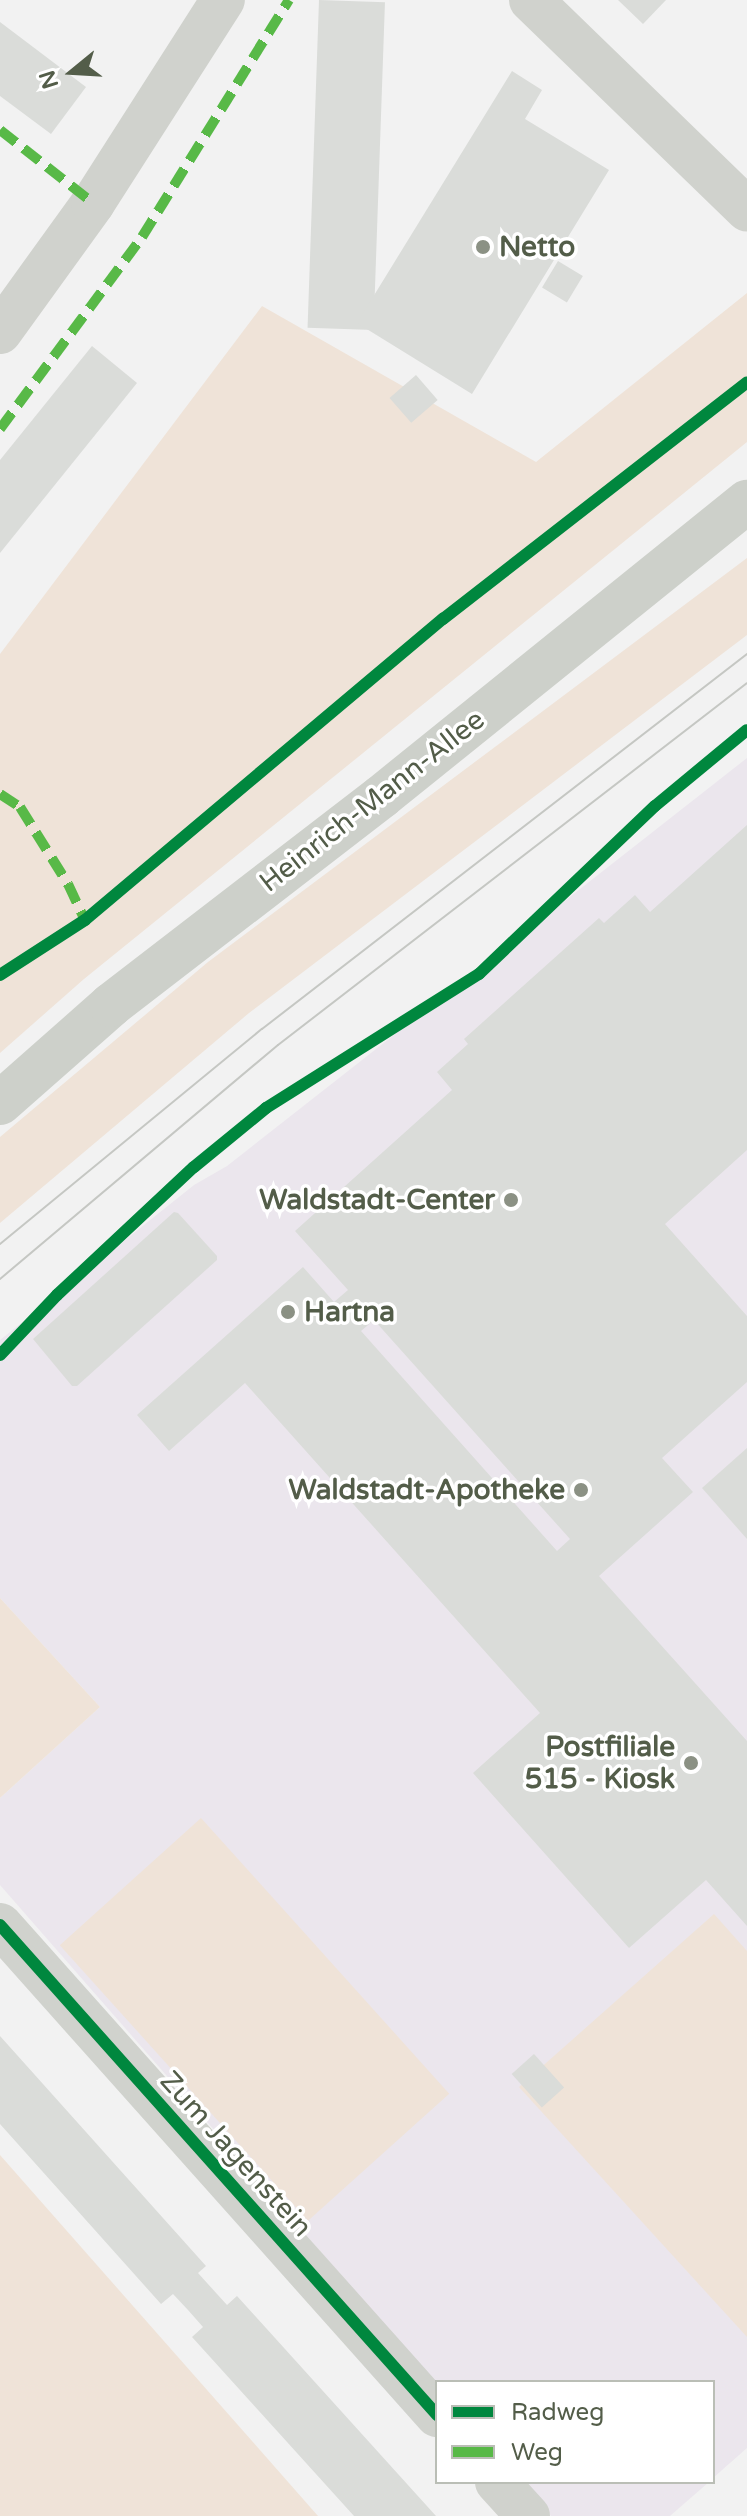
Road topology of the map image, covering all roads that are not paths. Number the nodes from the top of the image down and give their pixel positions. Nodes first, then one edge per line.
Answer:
1 (223, 0) edge
2 (531, 0) edge
3 (747, 209) edge
4 (0, 332) edge
5 (747, 502) edge
6 (0, 1103) edge
7 (0, 1925) edge
8 (435, 2413) edge
9 (499, 2484) edge
10 (528, 2516) edge

1 - 4 street
2 - 3 street
5 - 6 main road, Heinrich-Mann-Allee
7 - 8 street, Zum Jagenstein
9 - 10 street

